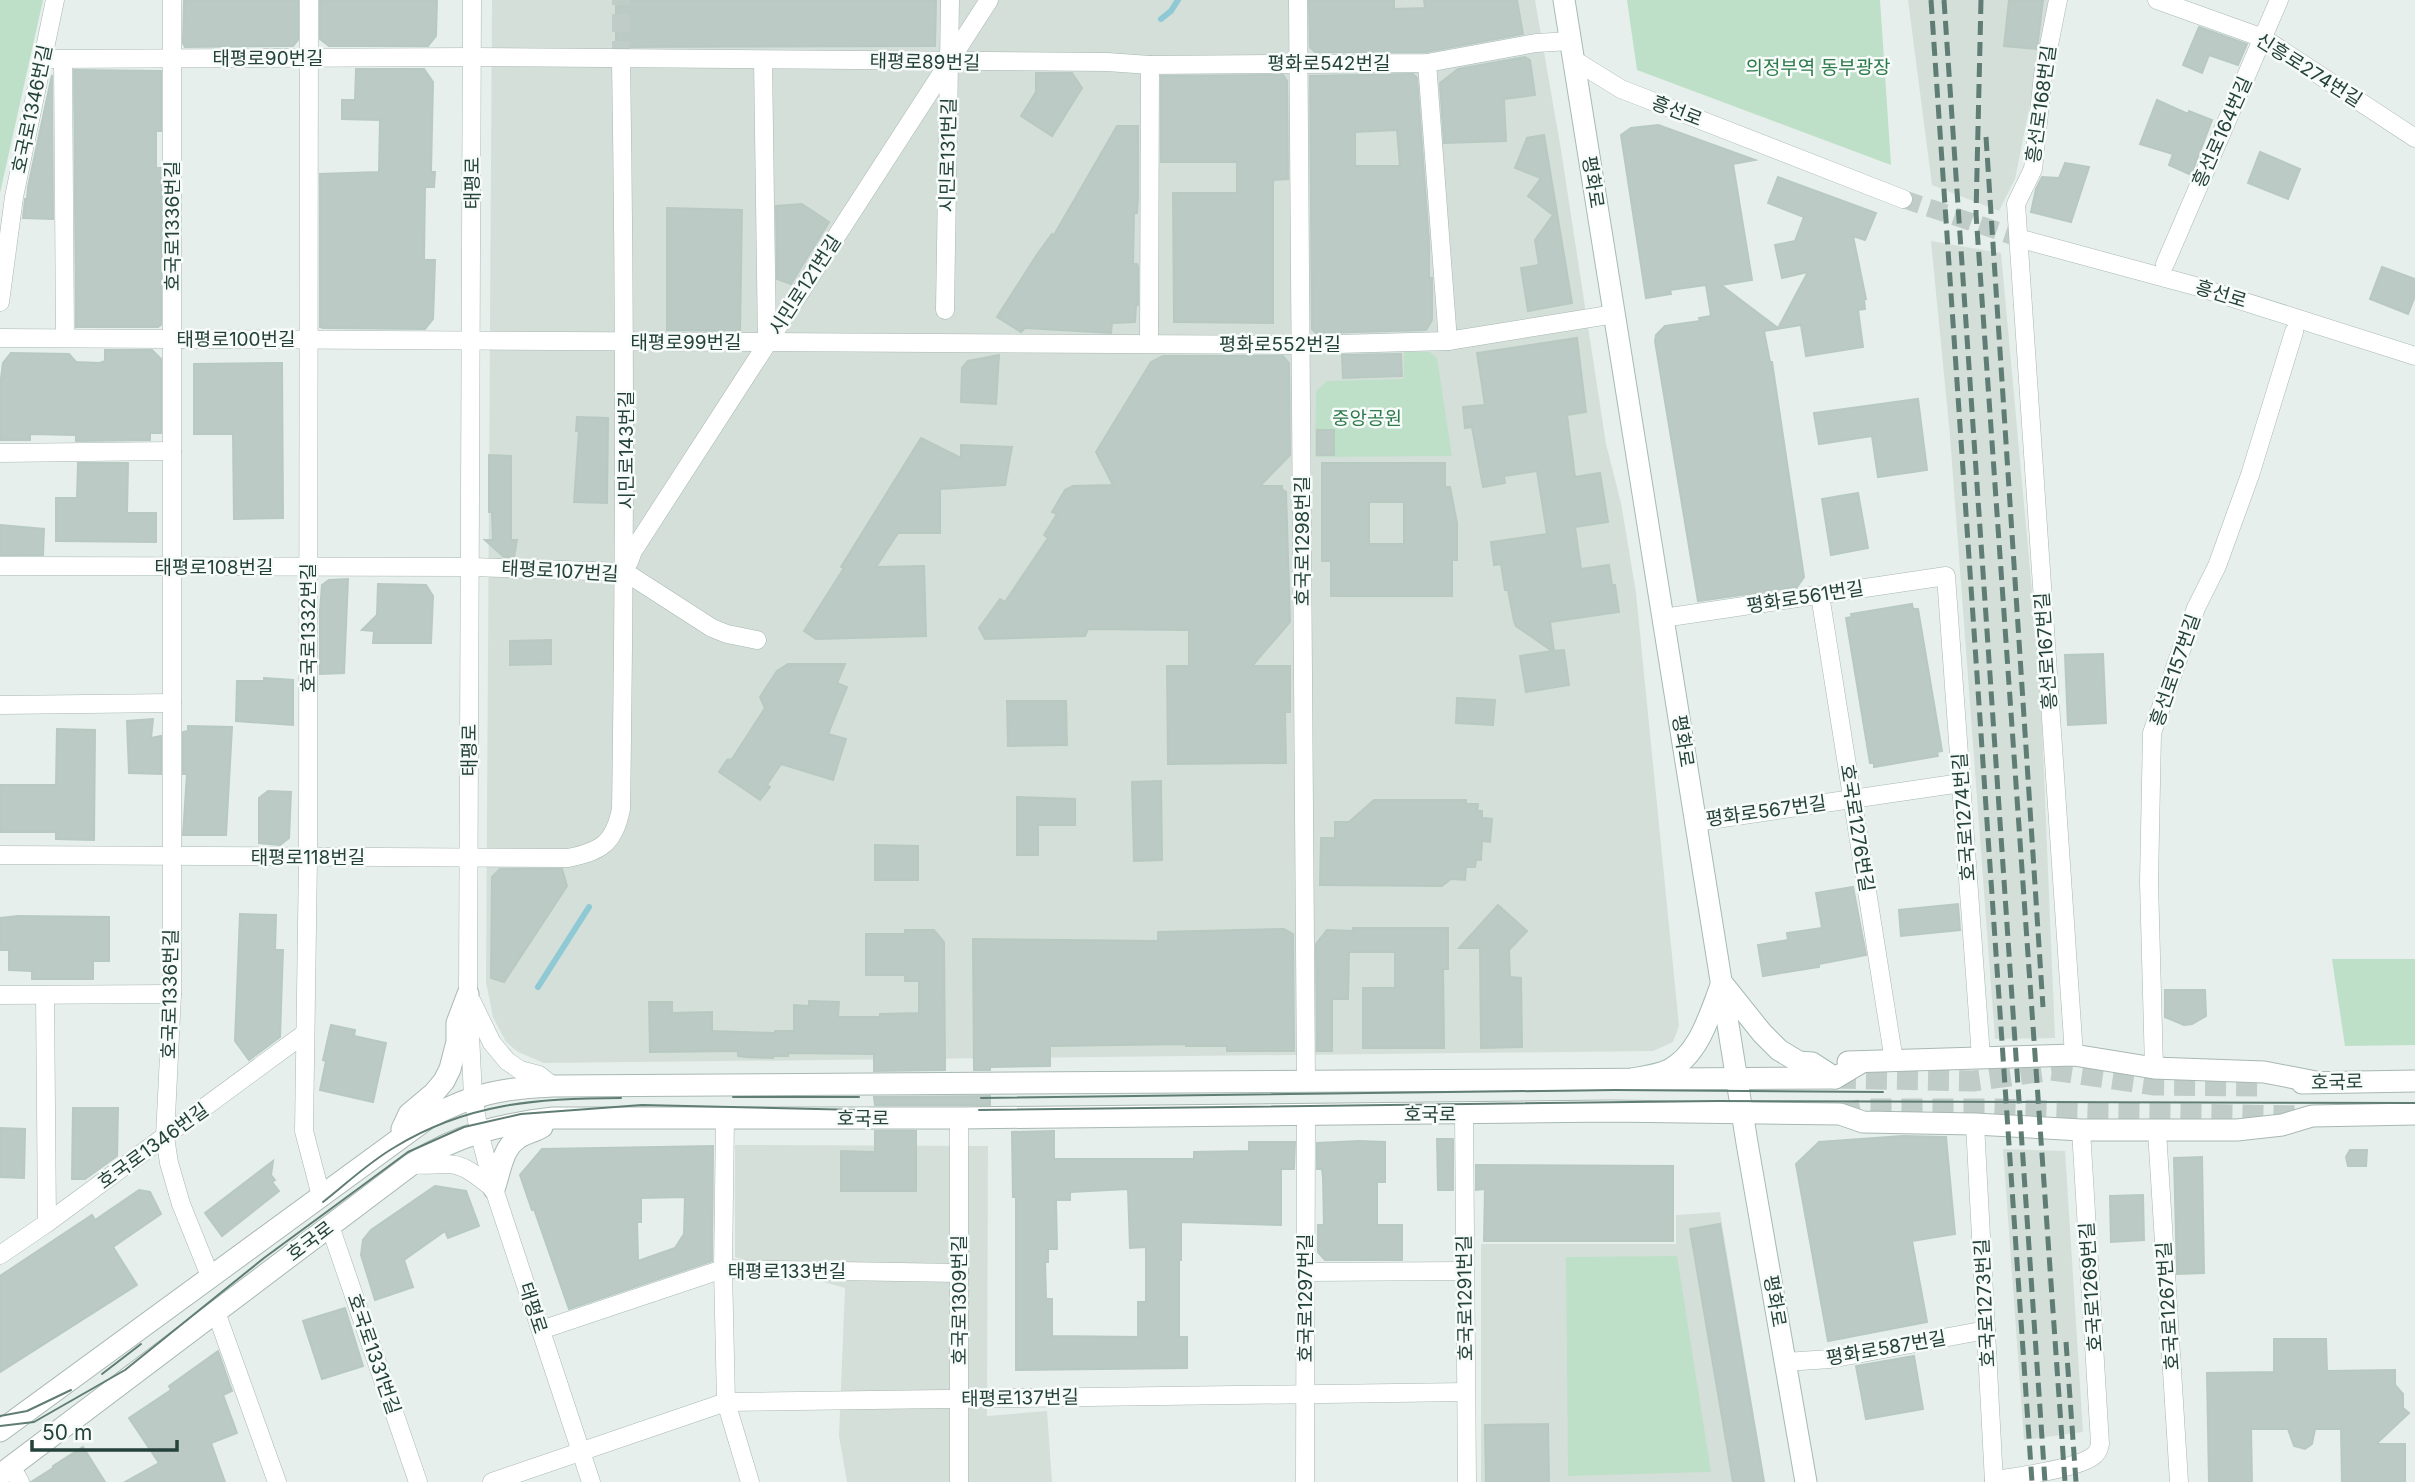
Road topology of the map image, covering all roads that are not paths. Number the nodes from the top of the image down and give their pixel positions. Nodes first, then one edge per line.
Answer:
1 (55, 0) edge
2 (172, 0) edge
3 (309, 0) edge
4 (472, 0) edge
5 (950, 0) edge
6 (989, 0) edge
7 (1298, 0) edge
8 (1564, 0) edge
9 (2058, 0) edge
10 (2157, 0) edge
11 (2279, 0) edge
12 (2263, 38) junction
13 (1572, 51) junction
14 (472, 57) junction
15 (310, 58) junction
16 (172, 59) junction
17 (621, 59) junction
18 (43, 60) junction
19 (63, 60) junction
20 (763, 60) junction
21 (949, 62) junction
22 (1086, 63) joint
23 (1427, 63) junction
24 (1298, 64) junction
25 (1150, 65) junction
26 (2415, 138) edge
27 (1903, 199) tunnel mouth
28 (2021, 244) junction
29 (2165, 264) dead end
30 (0, 302) edge
31 (945, 310) dead end
32 (1615, 314) junction
33 (2294, 331) dead end
34 (0, 338) edge
35 (65, 338) junction
36 (172, 339) junction
37 (309, 340) junction
38 (471, 341) junction
39 (1448, 341) junction
40 (626, 342) junction
41 (767, 343) junction
42 (1149, 343) junction
43 (943, 344) joint
44 (1300, 345) junction
45 (2415, 356) edge
46 (172, 451) junction
47 (0, 453) edge
48 (0, 566) edge
49 (172, 566) junction
50 (309, 567) junction
51 (470, 567) junction
52 (625, 572) junction
53 (1946, 576) joint
54 (1820, 595) junction
55 (1663, 618) junction
56 (757, 640) dead end
57 (172, 703) junction
58 (0, 705) edge
59 (1961, 783) junction
60 (1853, 799) junction
61 (1696, 822) junction
62 (610, 839) joint
63 (0, 855) edge
64 (172, 856) junction
65 (469, 857) junction
66 (308, 858) junction
67 (1722, 983) junction
68 (172, 994) junction
69 (468, 994) junction
70 (0, 995) edge
71 (45, 995) junction
72 (304, 1034) junction
73 (2074, 1055) junction
74 (1981, 1058) junction
75 (1894, 1061) junction
76 (1862, 1062) junction
77 (1812, 1063) junction
78 (2154, 1068) junction
79 (1835, 1078) junction
80 (1632, 1079) junction
81 (1737, 1079) junction
82 (2409, 1081) edge
83 (1306, 1082) junction
84 (2316, 1082) junction
85 (553, 1086) junction
86 (2259, 1086) tunnel mouth
87 (473, 1096) junction
88 (1742, 1113) junction
89 (1306, 1114) junction
90 (1464, 1114) junction
91 (2410, 1115) edge
92 (553, 1118) junction
93 (725, 1118) junction
94 (959, 1118) junction
95 (1975, 1124) junction
96 (2081, 1130) junction
97 (2157, 1131) junction
98 (479, 1132) junction
99 (165, 1137) junction
100 (396, 1141) junction
101 (412, 1164) junction
102 (494, 1189) junction
103 (321, 1196) junction
104 (47, 1223) junction
105 (330, 1226) junction
106 (0, 1255) edge
107 (723, 1269) junction
108 (1465, 1271) junction
109 (1306, 1272) junction
110 (959, 1273) junction
111 (209, 1276) junction
112 (216, 1312) junction
113 (1986, 1330) junction
114 (541, 1331) junction
115 (1785, 1362) junction
116 (1466, 1392) junction
117 (1305, 1394) junction
118 (959, 1399) junction
119 (726, 1402) junction
120 (0, 1431) edge
121 (581, 1452) junction
122 (10, 1475) edge
123 (1994, 1481) edge
124 (277, 1482) edge
125 (418, 1482) edge
126 (492, 1482) edge
127 (591, 1482) edge
128 (750, 1482) edge
129 (959, 1482) edge
130 (1305, 1482) edge
131 (1467, 1482) edge
132 (1806, 1482) edge
133 (2179, 1482) edge

1 - 18 street, 호국로1346번길
2 - 16 street, 호국로1336번길
3 - 15 street, 호국로1332번길
4 - 14 street, 태평로
5 - 21 street, 시민로131번길
6 - 21 street, 시민로121번길
7 - 24 street, 호국로1298번길
8 - 13 street, 평화로
9 - 28 street, 흥선로168번길
10 - 12 street, 신흥로274번길
11 - 12 street, 흥선로164번길
12 - 26 street, 신흥로274번길
12 - 29 street, 흥선로164번길
13 - 23 street, 평화로542번길
13 - 27 street, 흥선로
13 - 32 street, 평화로
14 - 15 street, 태평로90번길
14 - 17 street, 태평로89번길
14 - 38 street, 태평로
15 - 16 street, 태평로90번길
15 - 37 street, 호국로1332번길
16 - 19 street, 태평로90번길
16 - 36 street, 호국로1336번길
17 - 20 street, 태평로89번길
17 - 40 street, 시민로143번길
18 - 19 street, 태평로90번길
18 - 30 street, 호국로1346번길
19 - 35 street
20 - 21 street, 태평로89번길
20 - 41 street
21 - 22 street, 태평로89번길
21 - 31 street, 시민로131번길
21 - 41 street, 시민로121번길
22 - 25 street, 평화로542번길
23 - 24 street, 평화로542번길
23 - 39 street
24 - 25 street, 평화로542번길
24 - 44 street, 호국로1298번길
25 - 42 street
28 - 45 street, 흥선로
28 - 73 street, 흥선로167번길
32 - 39 street, 평화로552번길
32 - 55 street, 평화로
33 - 78 street, 흥선로157번길
34 - 35 street, 태평로100번길
35 - 36 street, 태평로100번길
36 - 37 street, 태평로100번길
36 - 46 street, 호국로1336번길
37 - 38 street, 태평로100번길
37 - 50 street, 호국로1332번길
38 - 40 street, 태평로99번길
38 - 51 street, 태평로
39 - 44 street, 평화로552번길
40 - 41 street, 태평로99번길
40 - 52 street, 시민로143번길
41 - 43 street, 태평로99번길
41 - 52 street, 시민로121번길
42 - 43 street, 평화로552번길
42 - 44 street, 평화로552번길
44 - 83 street, 호국로1298번길
46 - 47 street
46 - 49 street, 호국로1336번길
48 - 49 street, 태평로108번길
49 - 50 street, 태평로108번길
49 - 57 street, 호국로1336번길
50 - 51 street, 태평로108번길
50 - 66 street, 호국로1332번길
51 - 52 street, 태평로107번길
51 - 65 street, 태평로
52 - 56 street, 태평로107번길
52 - 62 street, 시민로143번길
53 - 54 street, 평화로561번길
53 - 59 street, 호국로1274번길
54 - 55 street, 평화로561번길
54 - 60 street, 호국로1276번길
55 - 61 street, 평화로
57 - 58 street
57 - 64 street, 호국로1336번길
59 - 60 street, 평화로567번길
59 - 74 street, 호국로1274번길
60 - 61 street, 평화로567번길
60 - 75 street, 호국로1276번길
61 - 67 street, 평화로
62 - 65 street, 태평로118번길
63 - 64 street, 태평로118번길
64 - 66 street, 태평로118번길
64 - 68 street, 호국로1336번길
65 - 66 street, 태평로118번길
65 - 69 street, 태평로
66 - 72 street, 호국로1332번길
67 - 77 street
67 - 80 street
67 - 81 street, 평화로
68 - 71 street
68 - 99 street, 호국로1336번길
69 - 85 street
69 - 87 street, 태평로
69 - 100 street
70 - 71 street
71 - 104 street
72 - 99 street, 호국로1346번길
72 - 103 street, 호국로1332번길
73 - 74 street
73 - 78 street
74 - 75 street
75 - 76 street
76 - 77 street
76 - 79 street
77 - 79 street
78 - 84 street
79 - 81 street, 호국로
80 - 81 street, 호국로
80 - 83 street, 호국로
81 - 88 street, 평화로
82 - 84 street, 호국로
83 - 85 street, 호국로
84 - 86 street, 호국로
85 - 87 street, 호국로
87 - 98 street, 태평로
87 - 100 street, 호국로
88 - 90 street, 호국로
88 - 95 street, 호국로
88 - 115 street, 평화로
89 - 90 street, 호국로
89 - 94 street, 호국로
89 - 109 street, 호국로1297번길
90 - 108 street, 호국로1291번길
91 - 97 street, 호국로
92 - 93 street, 호국로
92 - 98 street, 호국로
92 - 102 street
93 - 94 street, 호국로
93 - 107 street
94 - 110 street, 호국로1309번길
95 - 96 street, 호국로
95 - 113 street, 호국로1273번길
96 - 97 street, 호국로
96 - 123 street, 호국로1269번길
97 - 133 street, 호국로1267번길
98 - 101 street, 호국로
98 - 102 street, 태평로
99 - 104 street, 호국로1346번길
99 - 111 street, 호국로1336번길
100 - 103 street, 호국로
101 - 102 street
101 - 105 street, 호국로
102 - 114 street, 태평로
103 - 111 street, 호국로
104 - 106 street, 호국로1346번길
105 - 112 street, 호국로
105 - 125 street, 호국로1331번길
107 - 110 street, 태평로133번길
107 - 114 street, 태평로133번길
107 - 119 street
108 - 109 street
108 - 116 street, 호국로1291번길
109 - 117 street, 호국로1297번길
110 - 118 street, 호국로1309번길
111 - 120 street, 호국로
112 - 122 street, 호국로
112 - 124 street
113 - 115 street, 평화로587번길
113 - 123 street, 호국로1273번길
114 - 121 street, 태평로
115 - 132 street, 평화로
116 - 117 street, 태평로137번길
116 - 131 street, 호국로1291번길
117 - 118 street, 태평로137번길
117 - 130 street, 호국로1297번길
118 - 119 street, 태평로137번길
118 - 129 street, 호국로1309번길
119 - 121 street, 태평로137번길
119 - 128 street
121 - 126 street, 태평로137번길
121 - 127 street, 태평로

